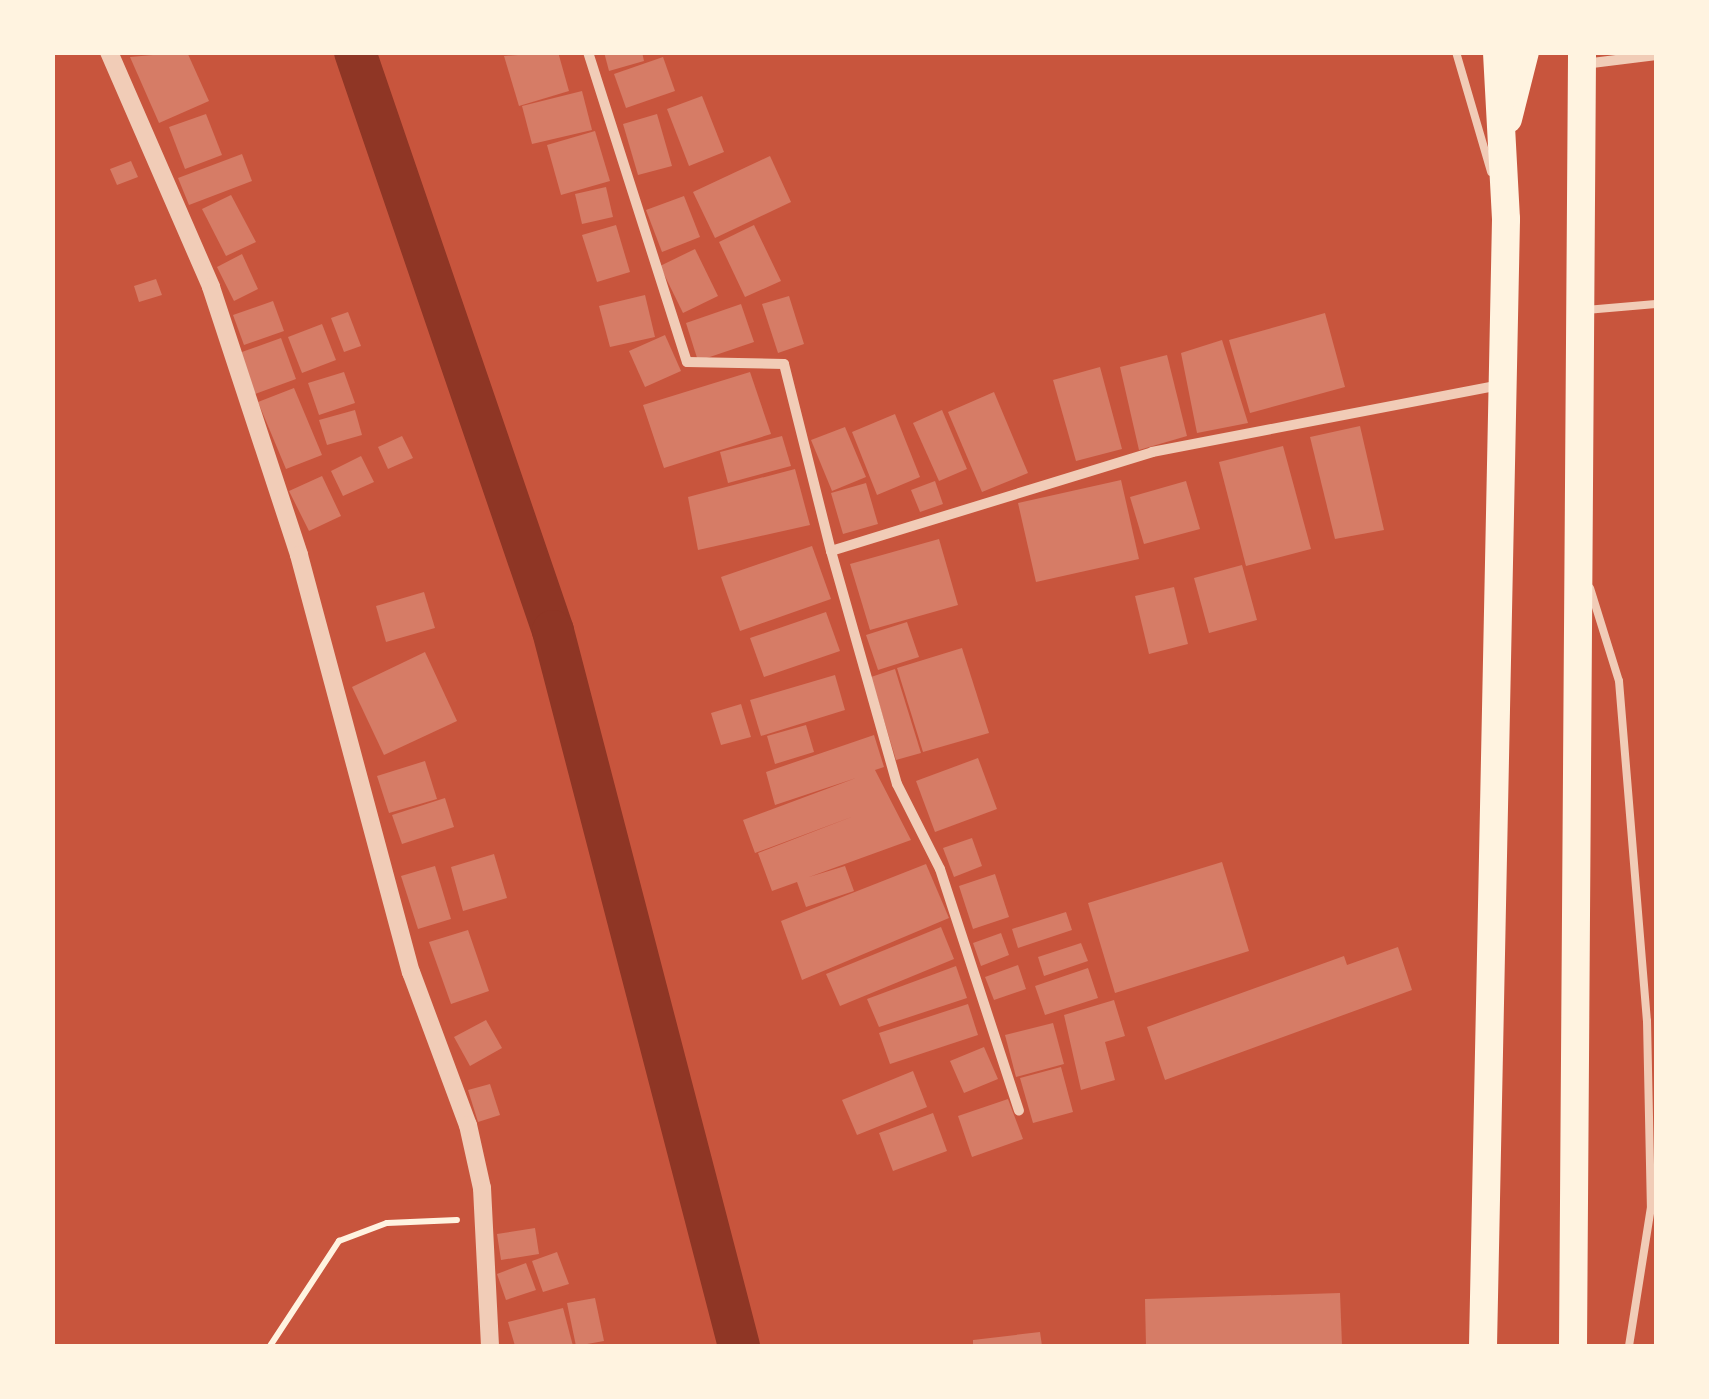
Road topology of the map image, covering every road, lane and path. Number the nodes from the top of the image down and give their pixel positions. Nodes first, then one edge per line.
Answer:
1 (109, 52) edge
2 (588, 52) edge
3 (1456, 52) edge
4 (1496, 52) edge
5 (1525, 52) edge
6 (1656, 55) edge
7 (1583, 58) edge
8 (1502, 144) junction
9 (1506, 219) junction
10 (1656, 304) edge
11 (1582, 310) junction
12 (1496, 386) junction
13 (831, 551) junction
14 (1582, 565) junction
15 (1019, 1110) dead end
16 (478, 1220) junction
17 (270, 1346) edge
18 (490, 1346) edge
19 (1483, 1346) edge
20 (1573, 1346) edge
21 (1629, 1346) edge

1 - 16 street
2 - 13 street
3 - 9 lane
4 - 8 highway
5 - 8 highway
6 - 7 street
7 - 11 highway
8 - 9 highway
9 - 12 highway
10 - 11 lane
11 - 14 highway
12 - 13 street
12 - 19 highway
13 - 15 street
14 - 20 highway
14 - 21 lane
16 - 17 path
16 - 18 street

